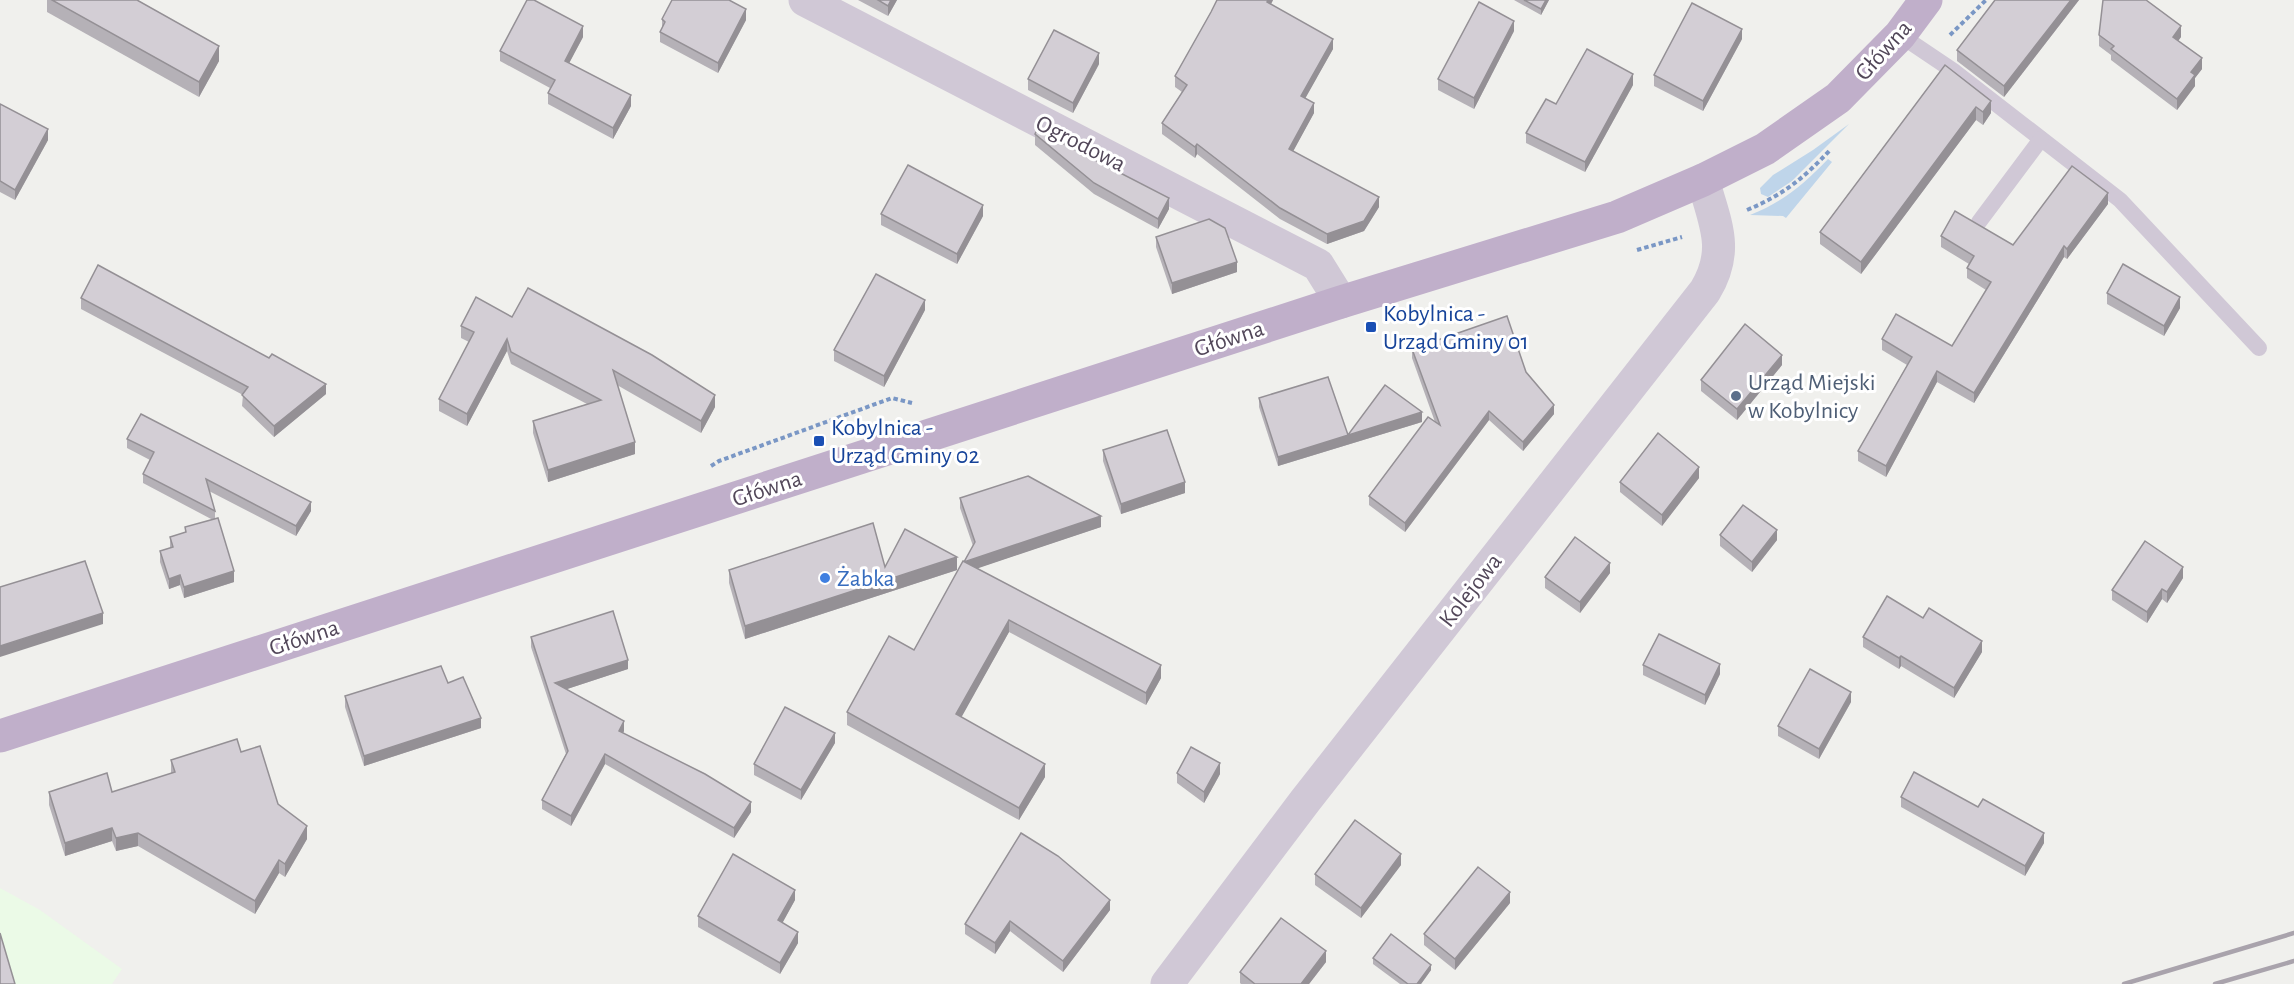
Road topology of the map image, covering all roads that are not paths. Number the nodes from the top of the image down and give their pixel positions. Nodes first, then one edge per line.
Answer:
1 (806, 0) edge
2 (1926, 0) edge
3 (1900, 35) junction
4 (2041, 139) junction
5 (1703, 180) junction
6 (1980, 222) dead end
7 (1341, 302) junction
8 (2259, 348) dead end
9 (0, 736) edge
10 (1167, 984) edge

1 - 7 street, Ogrodowa
2 - 3 main road, Główna
3 - 4 lane
3 - 5 main road, Główna
4 - 6 lane
4 - 8 lane
5 - 7 main road, Główna
5 - 10 street, Kolejowa
7 - 9 main road, Główna

